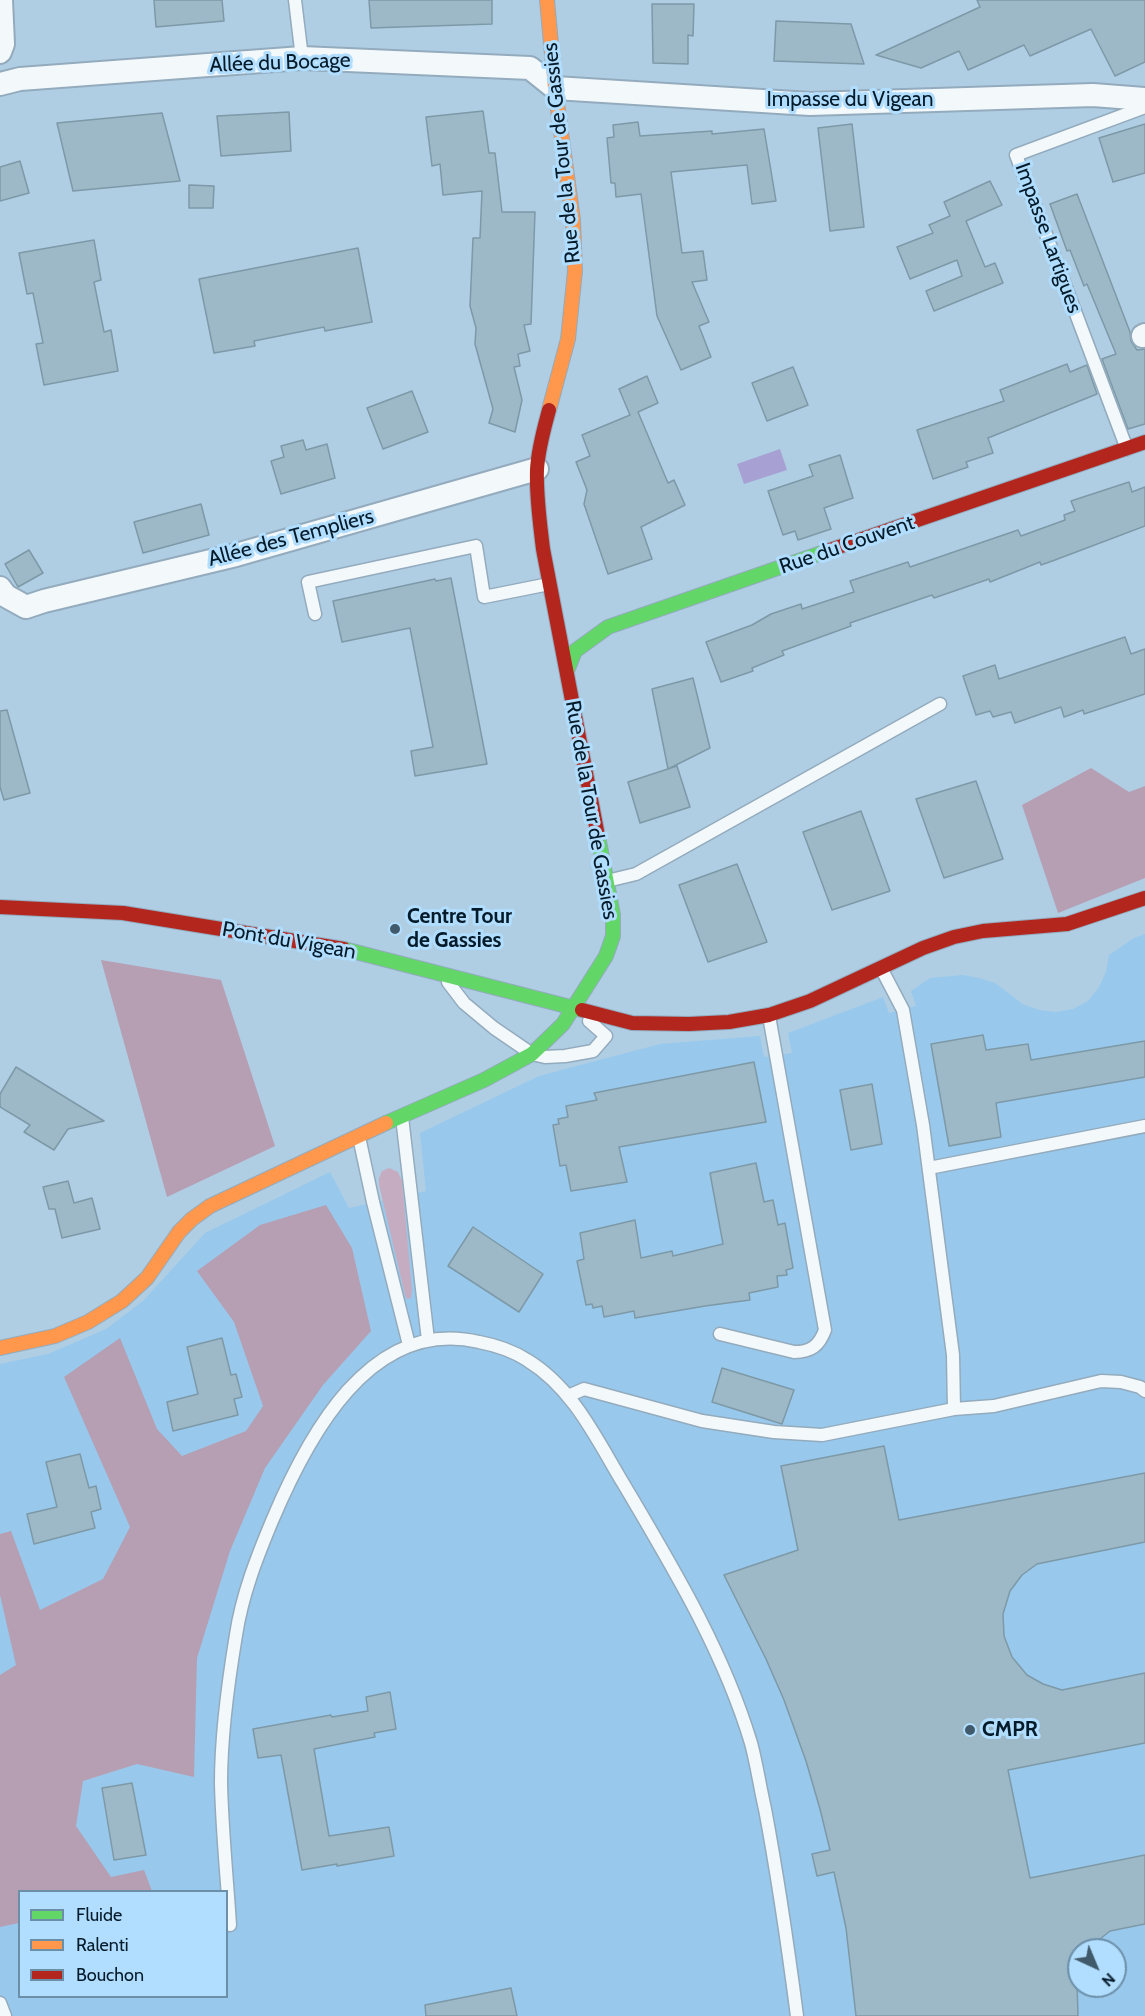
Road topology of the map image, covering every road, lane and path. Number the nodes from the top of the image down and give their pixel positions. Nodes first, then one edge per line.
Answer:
1 (1, 0) edge
2 (295, 0) edge
3 (547, 0) edge
4 (0, 52) edge
5 (302, 58) junction
6 (0, 84) edge
7 (555, 88) junction
8 (1145, 99) edge
9 (1145, 107) edge
10 (1145, 442) edge
11 (1127, 448) junction
12 (537, 469) junction
13 (550, 584) junction
14 (0, 588) edge
15 (315, 614) dead end
16 (567, 671) junction
17 (940, 704) dead end
18 (607, 881) junction
19 (1145, 898) edge
20 (0, 907) edge
21 (881, 967) junction
22 (442, 974) junction
23 (573, 1007) junction
24 (769, 1015) junction
25 (532, 1054) junction
26 (402, 1116) junction
27 (1145, 1126) edge
28 (359, 1136) junction
29 (929, 1168) junction
30 (720, 1334) dead end
31 (428, 1340) junction
32 (409, 1345) junction
33 (0, 1348) edge
34 (1145, 1391) edge
35 (568, 1396) junction
36 (954, 1409) junction
37 (228, 1890) edge
38 (228, 1893) edge
39 (230, 1925) dead end
40 (0, 2003) edge
41 (5, 2016) edge
42 (797, 2016) edge

1 - 4 street
2 - 5 lane
3 - 7 street, Rue de la Tour de Gassies
5 - 6 street, Allée du Bocage
5 - 7 street, Allée du Bocage
7 - 8 street, Impasse du Vigean
7 - 12 street, Rue de la Tour de Gassies
9 - 11 lane, Impasse Lartigues
10 - 11 street, Rue du Couvent
11 - 16 street, Rue du Couvent
12 - 13 street, Rue de la Tour de Gassies
12 - 14 street, Allée des Templiers
13 - 15 lane
13 - 16 street, Rue de la Tour de Gassies
16 - 18 street, Rue de la Tour de Gassies
17 - 18 lane
18 - 23 street, Rue de la Tour de Gassies
19 - 21 street, Pont du Vigean
20 - 22 street, Pont du Vigean
21 - 24 street, Pont du Vigean
21 - 29 lane
22 - 23 street, Pont du Vigean
22 - 25 lane
23 - 24 street, Pont du Vigean
23 - 25 street, Rue de la Tour de Gassies
23 - 25 lane
24 - 30 lane
25 - 26 street, Rue de la Tour de Gassies
26 - 28 street, Rue de la Tour de Gassies
26 - 31 lane
27 - 29 lane
28 - 32 lane
28 - 33 street, Rue de la Tour de Gassies
29 - 36 lane
31 - 32 lane
31 - 35 lane
32 - 37 lane
34 - 36 lane
35 - 36 lane
35 - 42 lane
38 - 39 lane
40 - 41 lane

